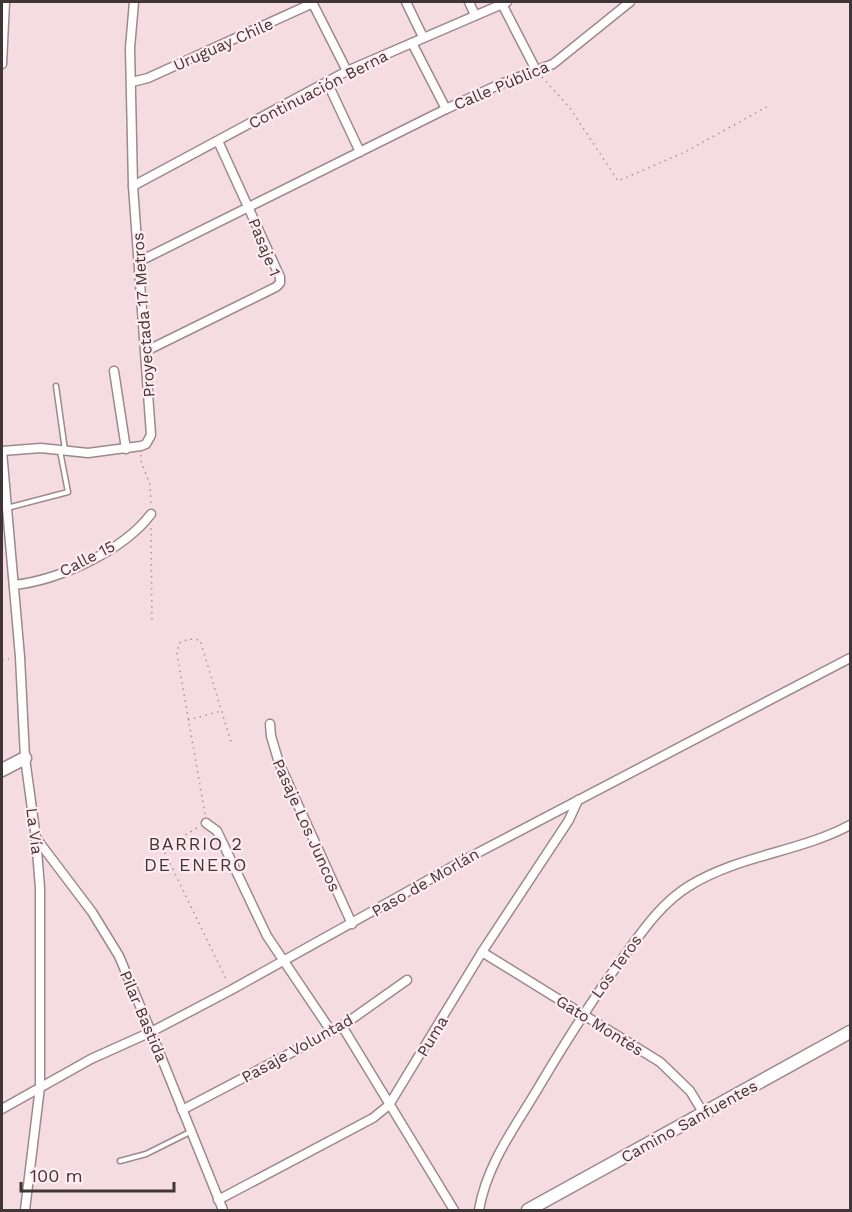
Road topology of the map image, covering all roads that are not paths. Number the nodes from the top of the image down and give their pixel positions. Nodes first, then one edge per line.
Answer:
1 (5, 2) edge
2 (134, 2) edge
3 (313, 2) edge
4 (406, 2) edge
5 (469, 2) edge
6 (630, 2) edge
7 (505, 3) edge
8 (475, 15) junction
9 (423, 37) junction
10 (412, 42) junction
11 (2, 64) edge
12 (536, 70) junction
13 (347, 71) junction
14 (132, 82) junction
15 (327, 82) junction
16 (446, 109) junction
17 (218, 141) junction
18 (360, 152) junction
19 (133, 186) junction
20 (249, 208) junction
21 (140, 261) junction
22 (146, 351) junction
23 (114, 371) dead end
24 (56, 386) dead end
25 (126, 449) junction
26 (63, 450) junction
27 (2, 451) edge
28 (7, 508) junction
29 (151, 514) road end
30 (14, 585) junction
31 (850, 658) edge
32 (270, 724) dead end
33 (25, 758) junction
34 (2, 770) edge
35 (578, 800) junction
36 (206, 823) road end
37 (850, 825) edge
38 (36, 838) junction
39 (352, 924) junction
40 (482, 952) junction
41 (284, 961) junction
42 (407, 980) dead end
43 (582, 1014) junction
44 (342, 1026) junction
45 (331, 1031) junction
46 (152, 1032) junction
47 (850, 1032) edge
48 (40, 1087) junction
49 (389, 1105) junction
50 (2, 1110) edge
51 (182, 1110) junction
52 (704, 1114) junction
53 (191, 1131) junction
54 (120, 1161) dead end
55 (218, 1200) junction
56 (25, 1210) edge
57 (223, 1210) edge
58 (454, 1210) edge
59 (479, 1210) edge
60 (528, 1210) edge

1 - 11 street
2 - 14 street, Proyectada 17 Metros
3 - 13 street
3 - 14 street, Uruguay Chile
4 - 9 street
5 - 8 street
6 - 12 street, Calle Pública
7 - 8 street, Continuación Berna
7 - 12 street
8 - 9 street, Continuación Berna
9 - 10 street, Continuación Berna
10 - 13 street, Continuación Berna
10 - 16 street
12 - 16 street, Calle Pública
13 - 15 street, Continuación Berna
14 - 19 street, Proyectada 17 Metros
15 - 17 street, Continuación Berna
15 - 18 street
16 - 18 street, Calle Pública
17 - 19 street, Continuación Berna
17 - 20 street, Pasaje 1
18 - 20 street, Calle Pública
19 - 21 street, Proyectada 17 Metros
20 - 21 street, Calle Pública
20 - 22 street, Pasaje 1
21 - 22 street, Proyectada 17 Metros
22 - 25 street, Proyectada 17 Metros
23 - 25 street
24 - 26 lane
25 - 26 street
26 - 27 street
26 - 28 lane
27 - 28 street, La Vía
28 - 30 street, La Vía
29 - 30 street, Calle 15
30 - 33 street, La Vía
31 - 35 street, Paso de Morlán
32 - 39 street, Pasaje Los Juncos
33 - 34 street
33 - 38 street, La Vía
35 - 39 street, Paso de Morlán
35 - 40 street, Puma
36 - 41 street
37 - 43 street, Los Teros
38 - 46 street, Pilar Bastida
38 - 48 street, La Vía
39 - 41 street, Paso de Morlán
40 - 43 street, Gato Montés
40 - 49 street, Puma
41 - 45 street
41 - 46 street, Paso de Morlán
42 - 44 street, Pasaje Voluntad
43 - 52 street, Gato Montés
43 - 59 street, Los Teros
44 - 45 street, Pasaje Voluntad
44 - 49 street
45 - 51 street, Pasaje Voluntad
46 - 48 street, Paso de Morlán
46 - 51 street, Pilar Bastida
47 - 52 street, Camino Sanfuentes
48 - 50 street, Paso de Morlán
48 - 56 street, La Vía
49 - 55 street, Puma
49 - 58 street
51 - 53 street, Pilar Bastida
52 - 60 street, Camino Sanfuentes
53 - 54 lane
53 - 55 street, Pilar Bastida
55 - 57 street, Pilar Bastida

